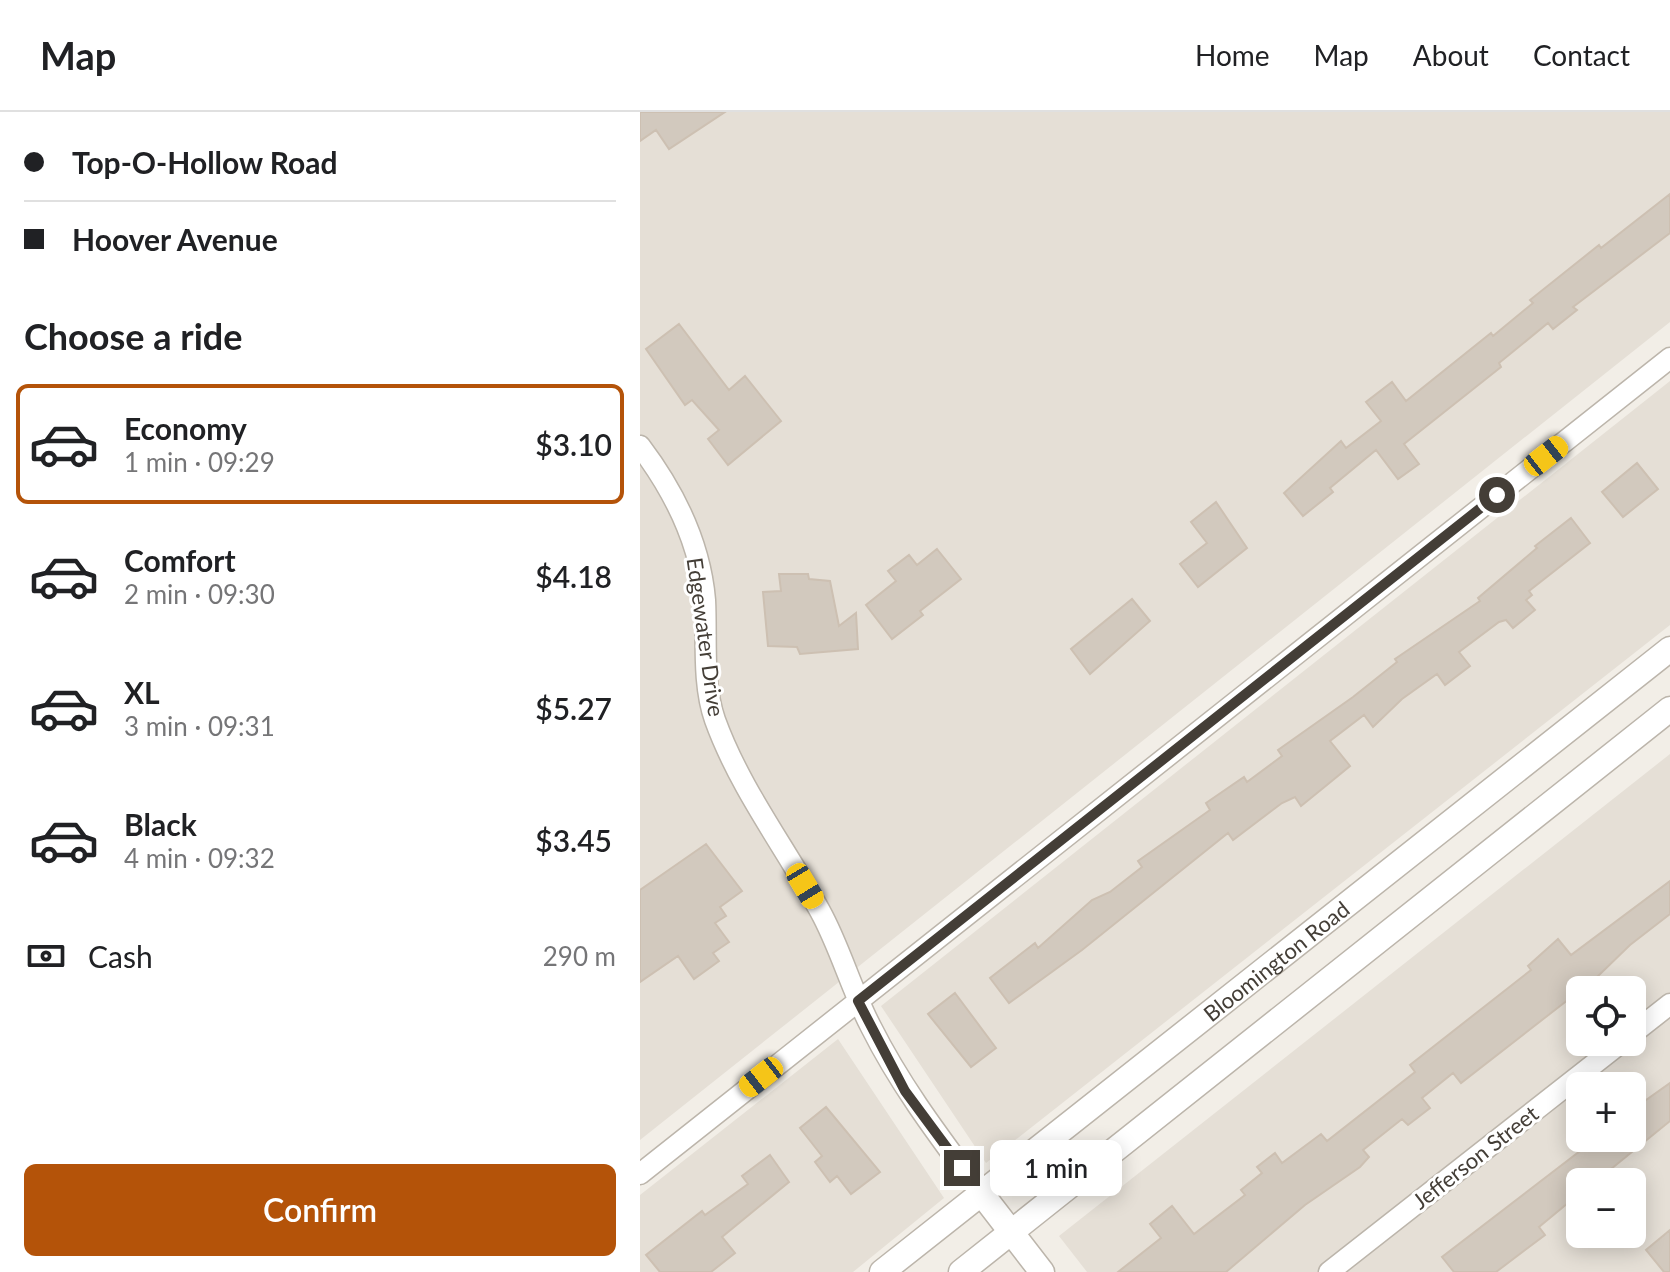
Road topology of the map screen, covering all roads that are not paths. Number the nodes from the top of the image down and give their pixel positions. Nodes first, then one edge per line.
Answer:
1 (1670, 358) edge
2 (640, 446) edge
3 (1670, 649) edge
4 (1670, 709) edge
5 (858, 1001) junction
6 (1670, 1004) edge
7 (1646, 1023) edge
8 (1604, 1056) edge
9 (640, 1174) edge
10 (981, 1193) junction
11 (1012, 1233) junction
12 (882, 1272) edge
13 (961, 1272) edge
14 (1042, 1272) edge
15 (1329, 1272) edge

1 - 5 street
2 - 5 street, Edgewater Drive
3 - 10 street, Bloomington Road
4 - 11 street
5 - 9 street
5 - 10 street, Edgewater Drive
6 - 7 street
8 - 15 street, Jefferson Street
10 - 11 street
10 - 12 street, Bloomington Road
11 - 13 street
11 - 14 street

